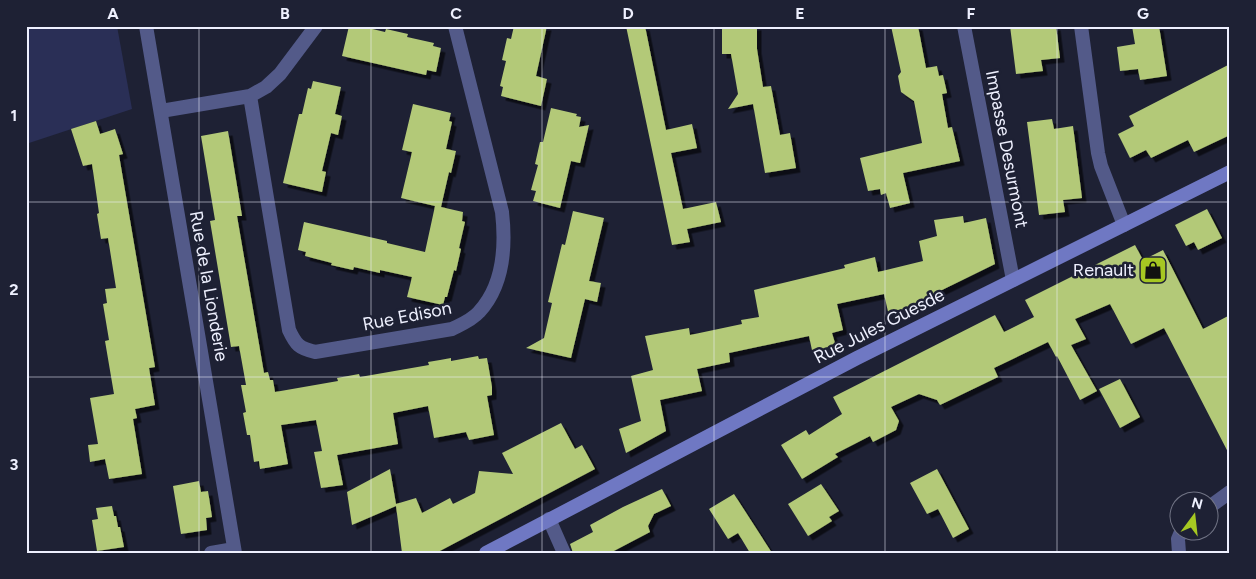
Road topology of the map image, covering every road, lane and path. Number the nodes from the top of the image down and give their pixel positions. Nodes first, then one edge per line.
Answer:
1 (146, 26) edge
2 (316, 26) edge
3 (455, 26) edge
4 (964, 26) edge
5 (1081, 26) edge
6 (250, 96) junction
7 (161, 111) junction
8 (1230, 172) edge
9 (1124, 225) junction
10 (1013, 280) junction
11 (1230, 492) edge
12 (1218, 501) edge
13 (549, 519) junction
14 (235, 551) edge
15 (211, 553) edge
16 (486, 553) edge
17 (564, 553) edge

1 - 7 street, Rue de la Lionderie
2 - 6 street
3 - 6 street, Rue Edison
4 - 10 street, Impasse Desurmont
5 - 9 street
6 - 7 street
7 - 14 street, Rue de la Lionderie
8 - 9 main road, Rue Jules Guesde
9 - 10 main road, Rue Jules Guesde
10 - 13 main road, Rue Jules Guesde
11 - 12 street
13 - 16 main road, Rue Jules Guesde
13 - 17 street
14 - 15 street

